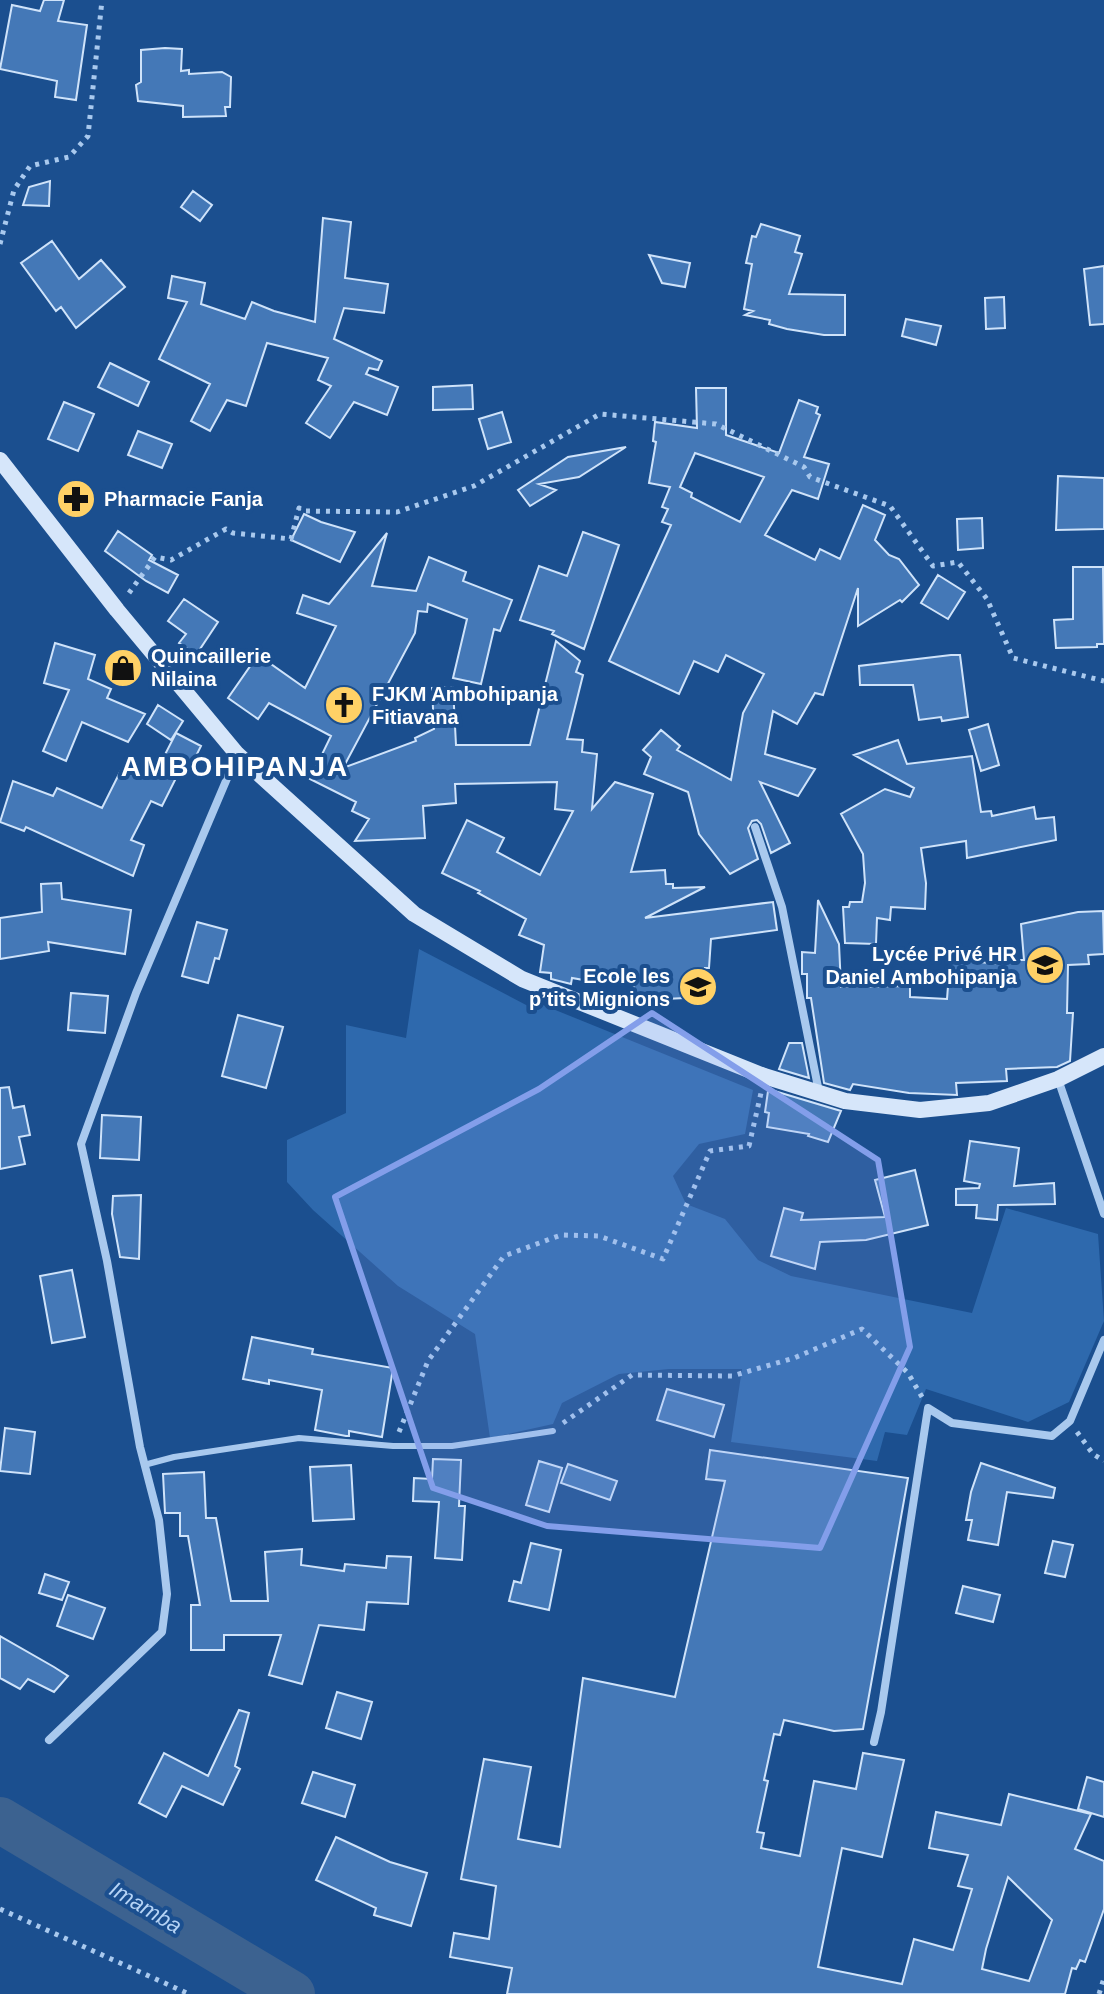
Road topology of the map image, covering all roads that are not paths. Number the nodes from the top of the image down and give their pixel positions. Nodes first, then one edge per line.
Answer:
1 (0, 460) edge
2 (237, 754) junction
3 (755, 827) dead end
4 (1104, 1056) edge
5 (1058, 1079) junction
6 (819, 1093) junction
7 (1104, 1214) edge
8 (1104, 1340) edge
9 (553, 1431) road end
10 (144, 1465) junction
11 (49, 1740) dead end
12 (874, 1742) dead end

1 - 2 street
2 - 6 street
2 - 10 street
3 - 6 street
4 - 5 street
5 - 6 street
5 - 7 street
8 - 12 street
9 - 10 lane
10 - 11 street

